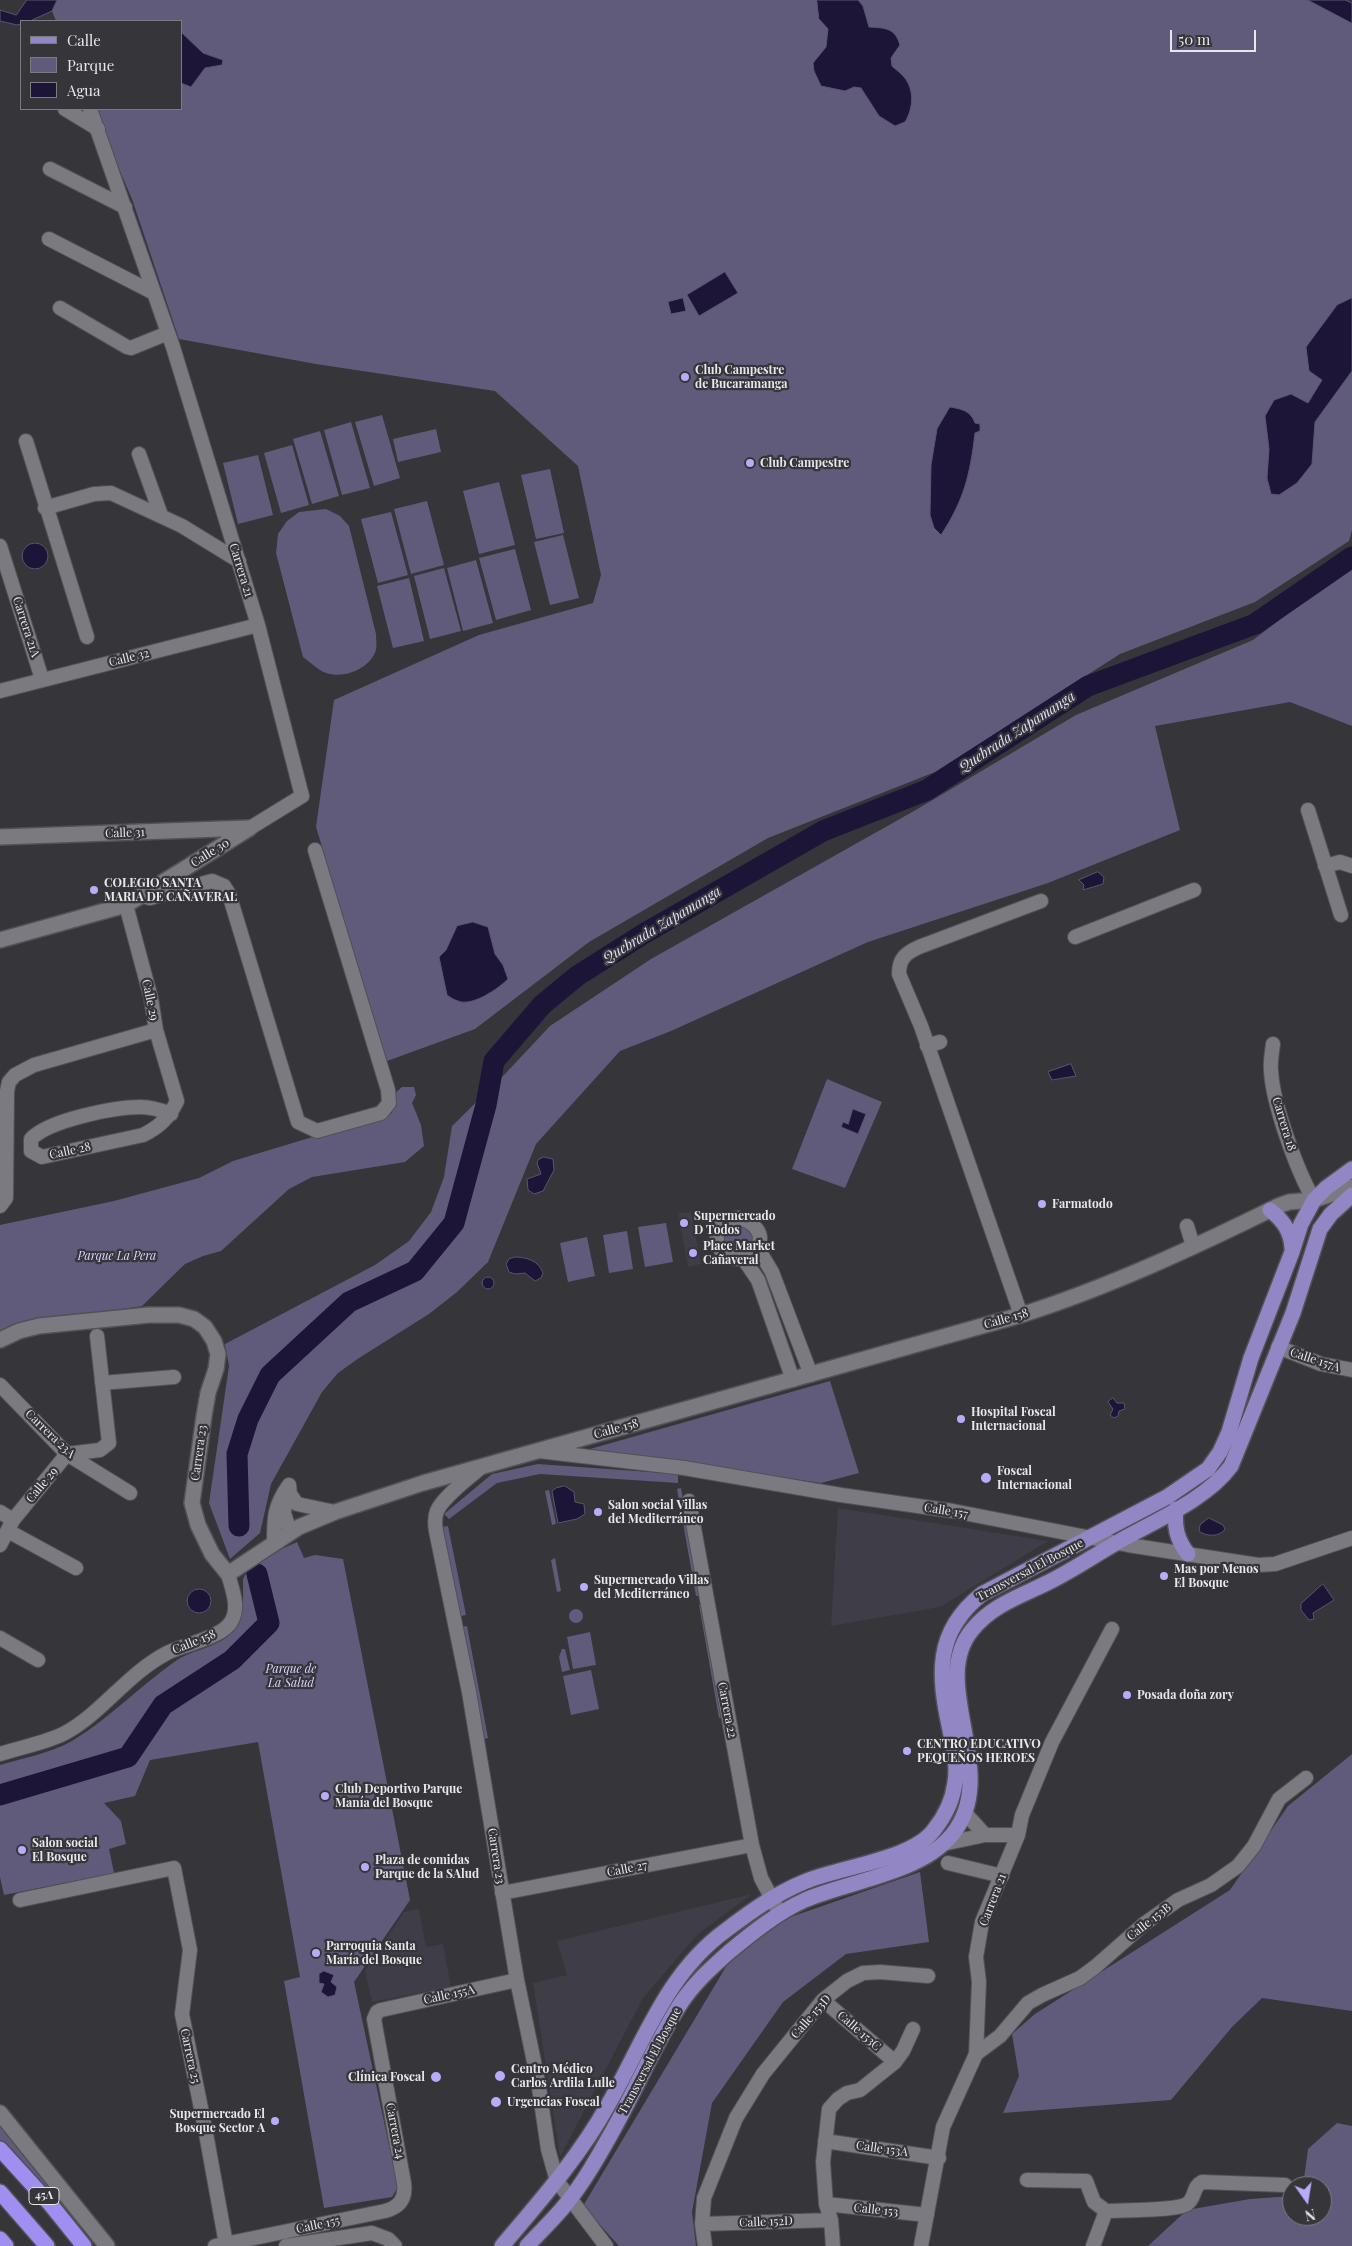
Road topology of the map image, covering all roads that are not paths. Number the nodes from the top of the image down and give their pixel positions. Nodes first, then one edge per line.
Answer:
1 (67, 110) edge
2 (90, 110) edge
3 (98, 129) junction
4 (50, 169) dead end
5 (125, 207) junction
6 (49, 239) dead end
7 (154, 293) junction
8 (60, 308) dead end
9 (168, 333) junction
10 (26, 441) dead end
11 (139, 454) dead end
12 (45, 508) junction
13 (161, 515) junction
14 (0, 546) edge
15 (239, 561) junction
16 (258, 625) junction
17 (87, 637) dead end
18 (42, 679) junction
19 (0, 691) edge
20 (302, 796) joint
21 (1308, 810) dead end
22 (250, 828) junction
23 (0, 837) edge
24 (315, 850) dead end
25 (1325, 866) junction
26 (1352, 866) edge
27 (1194, 890) dead end
28 (143, 896) junction
29 (1041, 901) dead end
30 (126, 905) junction
31 (1341, 916) dead end
32 (1075, 937) dead end
33 (0, 940) edge
34 (156, 1030) junction
35 (934, 1044) junction
36 (1273, 1044) dead end
37 (171, 1114) junction
38 (1352, 1169) edge
39 (982, 1172) dead end
40 (1352, 1187) edge
41 (1352, 1195) edge
42 (1314, 1200) junction
43 (1, 1205) edge
44 (1270, 1210) junction
45 (1187, 1226) dead end
46 (1320, 1229) junction
47 (1193, 1246) junction
48 (757, 1247) junction
49 (1292, 1252) junction
50 (743, 1258) junction
51 (1021, 1315) junction
52 (98, 1336) dead end
53 (0, 1340) edge
54 (1278, 1347) junction
55 (1352, 1370) edge
56 (811, 1374) junction
57 (174, 1378) dead end
58 (793, 1380) junction
59 (102, 1383) junction
60 (0, 1385) edge
61 (536, 1451) junction
62 (67, 1454) junction
63 (480, 1468) junction
64 (289, 1485) junction
65 (130, 1492) dead end
66 (689, 1501) dead end
67 (1176, 1509) junction
68 (0, 1512) edge
69 (335, 1512) junction
70 (10, 1525) junction
71 (290, 1532) junction
72 (1091, 1538) junction
73 (1352, 1538) edge
74 (274, 1543) junction
75 (1116, 1543) junction
76 (0, 1545) edge
77 (1188, 1554) junction
78 (76, 1568) dead end
79 (228, 1574) junction
80 (1112, 1629) dead end
81 (0, 1638) edge
82 (38, 1660) dead end
83 (0, 1754) edge
84 (1306, 1778) dead end
85 (965, 1813) junction
86 (985, 1835) junction
87 (1018, 1835) junction
88 (943, 1844) junction
89 (752, 1845) junction
90 (948, 1864) dead end
91 (1002, 1876) junction
92 (502, 1893) junction
93 (772, 1898) junction
94 (20, 1900) dead end
95 (780, 1914) junction
96 (928, 1976) dead end
97 (516, 1980) junction
98 (823, 2000) junction
99 (381, 2010) joint
100 (914, 2029) dead end
101 (976, 2054) junction
102 (895, 2062) junction
103 (0, 2112) edge
104 (825, 2141) junction
105 (0, 2150) edge
106 (939, 2158) junction
107 (1027, 2180) dead end
108 (557, 2181) junction
109 (1282, 2185) edge
110 (0, 2192) edge
111 (404, 2196) joint
112 (571, 2198) junction
113 (52, 2204) junction
114 (826, 2204) junction
115 (1106, 2211) junction
116 (927, 2215) junction
117 (831, 2220) junction
118 (702, 2224) junction
119 (0, 2239) edge
120 (106, 2245) edge
121 (220, 2245) edge
122 (6, 2246) edge
123 (47, 2246) edge
124 (84, 2246) edge
125 (240, 2246) edge
126 (286, 2246) edge
127 (395, 2246) edge
128 (502, 2246) edge
129 (527, 2246) edge
130 (606, 2246) edge
131 (705, 2246) edge
132 (833, 2246) edge
133 (922, 2246) edge
134 (1093, 2246) edge

1 - 3 street
2 - 3 street, Carrera 21
3 - 5 street, Carrera 21
4 - 5 street
5 - 7 street, Carrera 21
6 - 7 street
7 - 9 street, Carrera 21
8 - 9 street
9 - 15 street, Carrera 21
10 - 12 street
11 - 13 street
12 - 13 street
12 - 17 street
13 - 15 street
14 - 18 street, Carrera 21A
15 - 16 street, Carrera 21
16 - 18 street, Calle 32
16 - 20 street, Carrera 21
18 - 19 street, Calle 32
20 - 22 street, Calle 30
21 - 25 street
22 - 23 street, Calle 31
22 - 28 street, Calle 30
24 - 28 street
25 - 26 street
25 - 31 street
27 - 32 street
28 - 30 street, Calle 30
29 - 35 street
30 - 33 street, Calle 30
30 - 34 street, Calle 29
34 - 37 street
34 - 43 street, Calle 29
35 - 39 street
35 - 51 street
36 - 42 street, Carrera 18
37 - 37 street, Calle 28
38 - 42 main road, Transversal El Bosque
40 - 42 street, Calle 158
41 - 46 main road, Transversal El Bosque
42 - 44 street, Calle 158
42 - 46 street
42 - 49 main road, Transversal El Bosque
44 - 47 street, Calle 158
44 - 49 main road
45 - 47 street
46 - 54 main road, Transversal El Bosque
47 - 51 street, Calle 158
48 - 50 street
48 - 50 street
48 - 56 street
49 - 72 main road, Transversal El Bosque
50 - 58 street
51 - 56 street, Calle 158
52 - 59 street
53 - 79 street, Carrera 23
54 - 55 street, Calle 157A
54 - 67 main road, Transversal El Bosque
56 - 58 street, Calle 158
57 - 59 street
58 - 61 street, Calle 158
59 - 62 street
60 - 62 street, Carrera 23A
61 - 63 street, Calle 158
61 - 72 street, Calle 157
62 - 65 street, Carrera 23A
62 - 70 street, Calle 29
63 - 69 street, Calle 158
63 - 92 street, Carrera 23
64 - 69 street
64 - 71 street
64 - 74 street
66 - 89 street, Carrera 22
67 - 75 main road, Transversal El Bosque
67 - 77 main road
68 - 70 street
69 - 71 street, Calle 158
70 - 76 street, Calle 29
70 - 78 street
71 - 74 street, Calle 158
72 - 75 street, Calle 157
72 - 93 main road, Transversal El Bosque
73 - 77 street, Calle 157
74 - 79 street, Calle 158
75 - 77 street, Calle 157
75 - 85 main road, Transversal El Bosque
79 - 83 street, Calle 158
80 - 87 street, Carrera 21
81 - 82 street
84 - 101 street, Calle 153B
85 - 86 street
85 - 88 main road, Transversal El Bosque
86 - 87 street
86 - 88 street
87 - 91 street, Carrera 21
88 - 95 main road, Transversal El Bosque
89 - 92 street, Calle 27
89 - 93 street, Carrera 22
90 - 91 street
91 - 101 street, Carrera 21
92 - 97 street, Carrera 23
93 - 95 street, Carrera 22
93 - 108 main road, Transversal El Bosque
94 - 121 street, Carrera 25
95 - 112 main road, Transversal El Bosque
96 - 98 street, Calle 153D
97 - 99 street, Calle 155A
97 - 108 street, Carrera 23
98 - 102 street, Calle 153C
98 - 118 street, Calle 153D
99 - 111 street, Carrera 24
100 - 102 street
101 - 106 street, Carrera 21
102 - 104 street
103 - 120 street
104 - 106 street, Calle 153A
104 - 114 street
105 - 113 highway, 45A
106 - 116 street, Carrera 21
107 - 115 street
108 - 112 street, Carrera 23
108 - 128 main road, Transversal El Bosque
109 - 115 street
110 - 123 highway, 45A
111 - 121 street, Calle 155
112 - 129 main road, Transversal El Bosque
112 - 130 street, Carrera 23
113 - 120 highway
113 - 124 highway, 45A
114 - 116 street, Calle 153
114 - 117 street
115 - 134 street
116 - 133 street, Carrera 21
117 - 118 street, Calle 152D
117 - 132 street
118 - 131 street
119 - 122 highway
121 - 125 street
126 - 127 street, Calle 155

